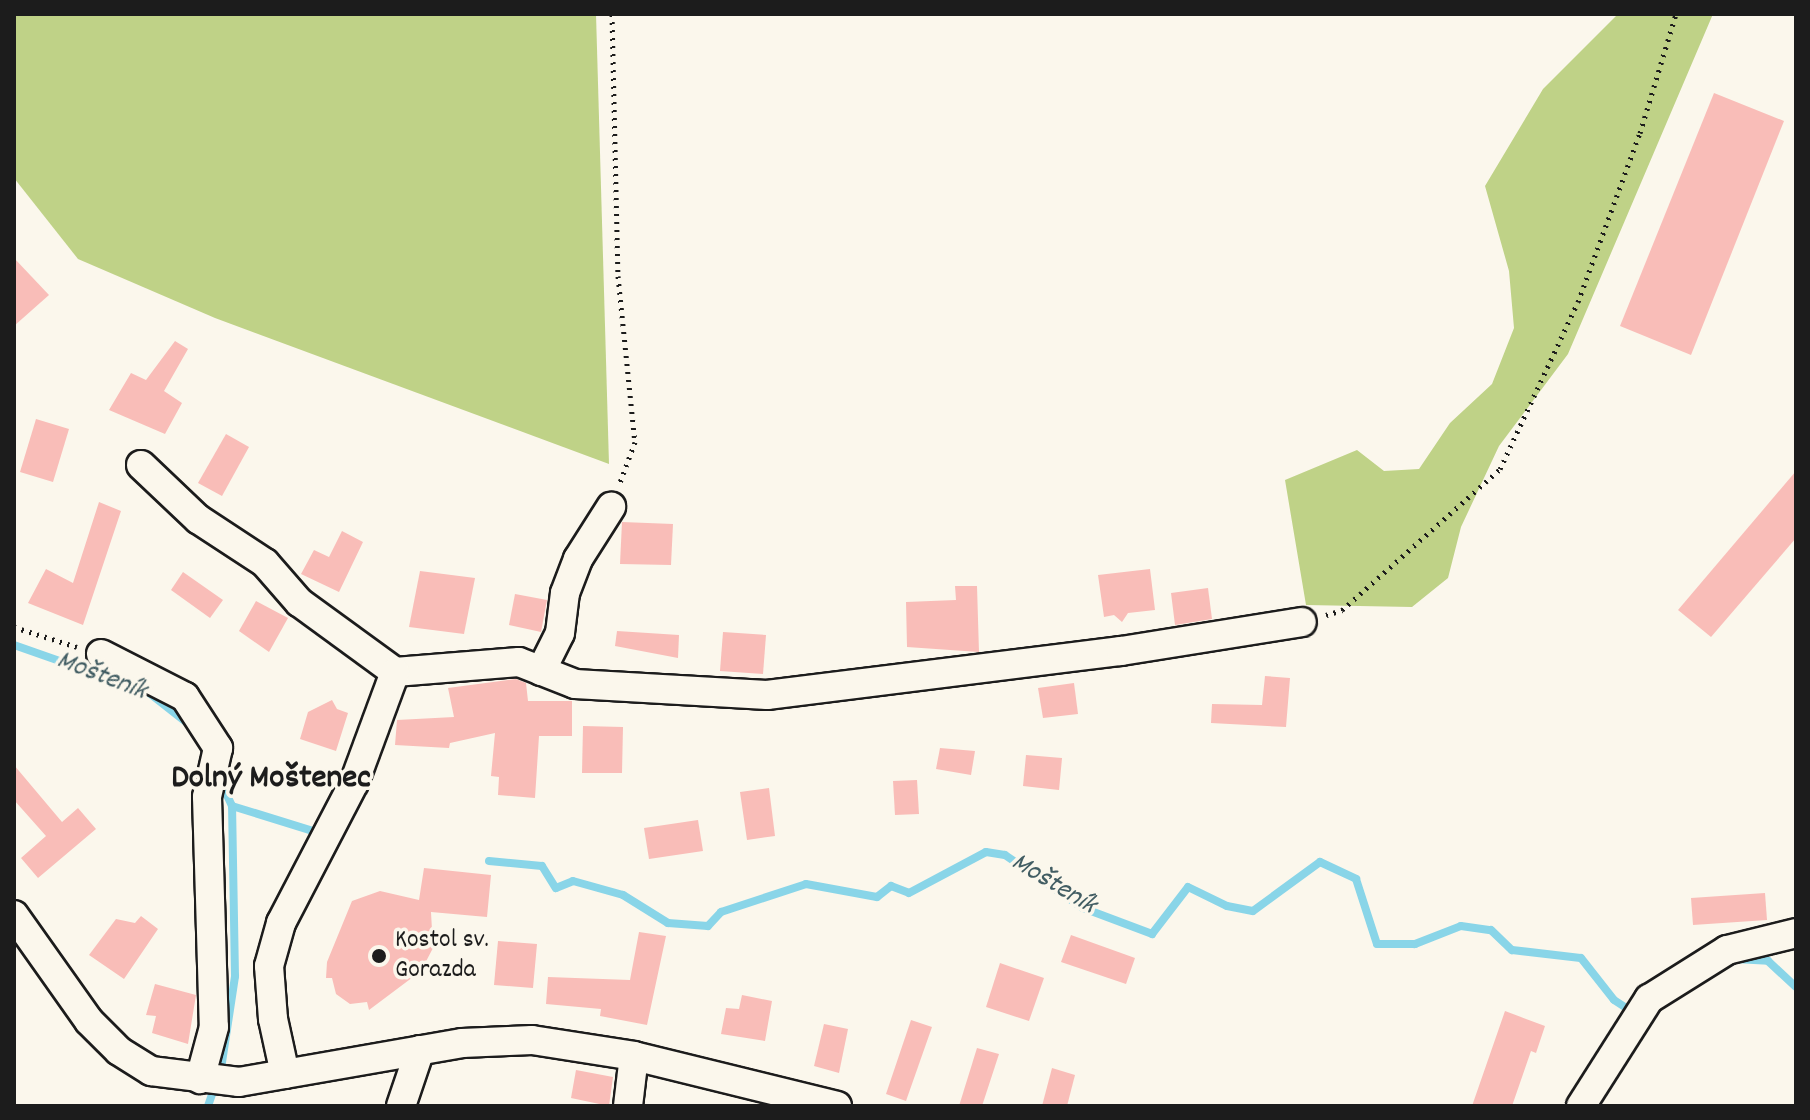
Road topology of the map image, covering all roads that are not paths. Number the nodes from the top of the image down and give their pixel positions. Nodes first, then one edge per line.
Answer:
1 (141, 465) dead end
2 (611, 507) road end
3 (1302, 622) road end
4 (101, 654) road end
5 (541, 671) junction
6 (395, 672) junction
7 (14, 915) edge
8 (1796, 933) edge
9 (420, 1050) junction
10 (634, 1056) junction
11 (285, 1074) junction
12 (200, 1079) junction
13 (232, 1090) edge
14 (401, 1106) edge
15 (628, 1106) edge
16 (837, 1106) edge
17 (1581, 1106) edge

1 - 6 street
2 - 5 street
3 - 5 street
4 - 12 street
5 - 6 street
6 - 11 street
7 - 12 street
8 - 17 street
9 - 10 street
9 - 11 street
9 - 14 street
10 - 15 street
10 - 16 street
11 - 13 street
12 - 13 street

